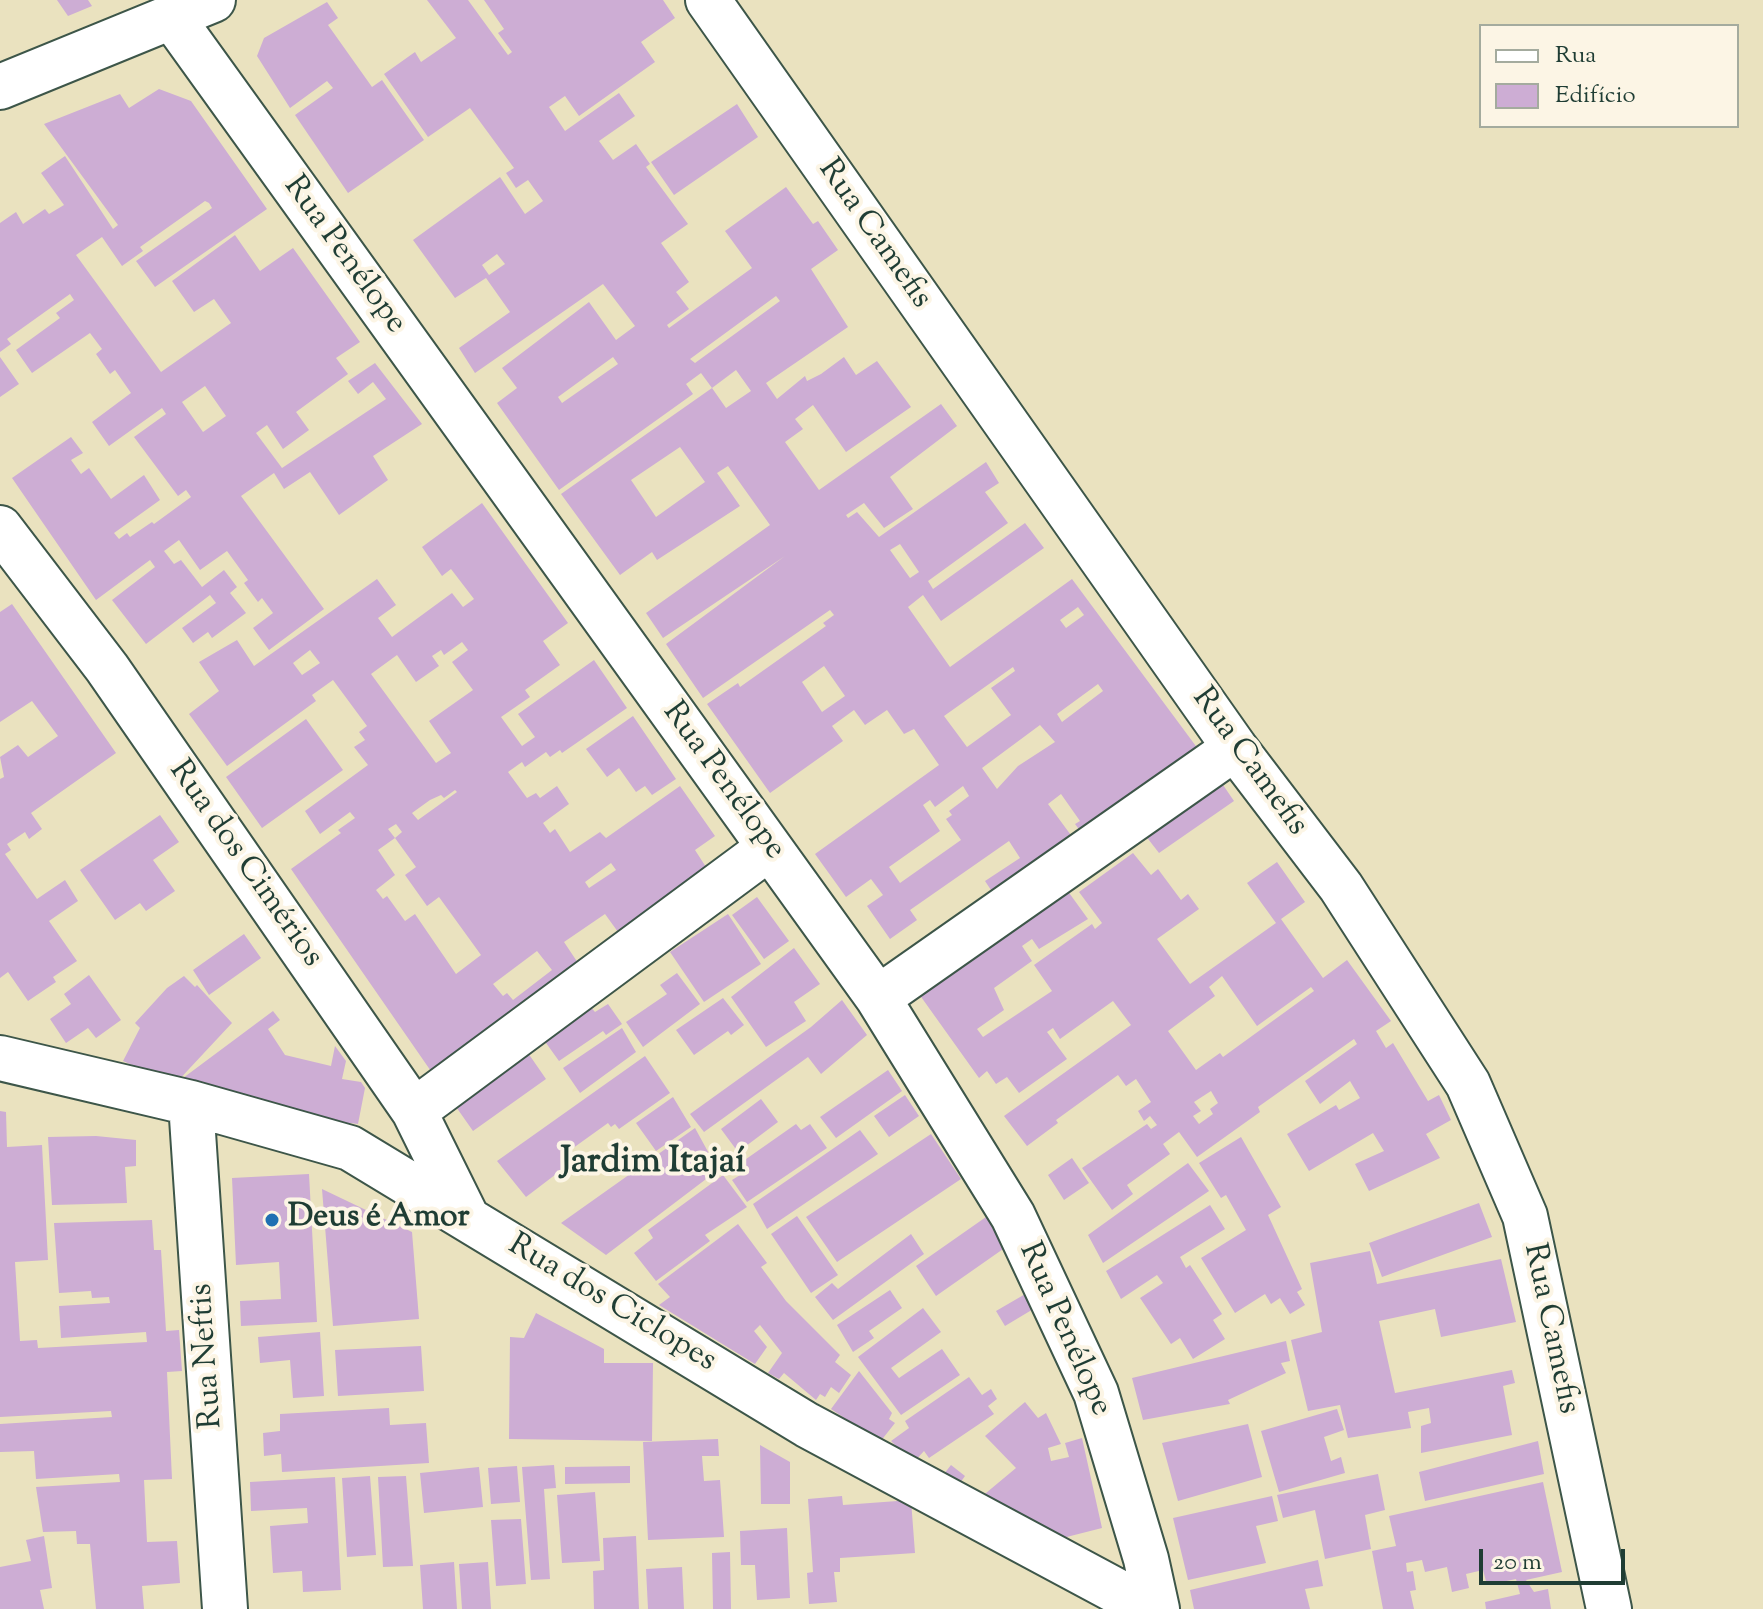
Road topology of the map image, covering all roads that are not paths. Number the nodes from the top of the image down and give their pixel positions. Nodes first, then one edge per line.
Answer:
1 (213, 0) edge
2 (708, 0) edge
3 (171, 16) junction
4 (0, 87) edge
5 (0, 528) edge
6 (1235, 748) junction
7 (769, 848) junction
8 (878, 998) junction
9 (0, 1058) edge
10 (191, 1103) junction
11 (414, 1111) junction
12 (466, 1216) junction
13 (225, 1609) edge
14 (1150, 1609) edge
15 (1157, 1609) edge
16 (1609, 1609) edge

1 - 3 street
2 - 6 street, Rua Camefis
3 - 4 street
3 - 7 street, Rua Penélope
5 - 11 street, Rua dos Cimérios
6 - 8 street
6 - 16 street, Rua Camefis
7 - 8 street, Rua Penélope
7 - 11 street
8 - 15 street, Rua Penélope
9 - 10 street, Rua dos Ciclopes
10 - 12 street, Rua dos Ciclopes
10 - 13 street, Rua Neftis
11 - 12 street, Rua dos Cimérios
12 - 14 street, Rua dos Ciclopes

